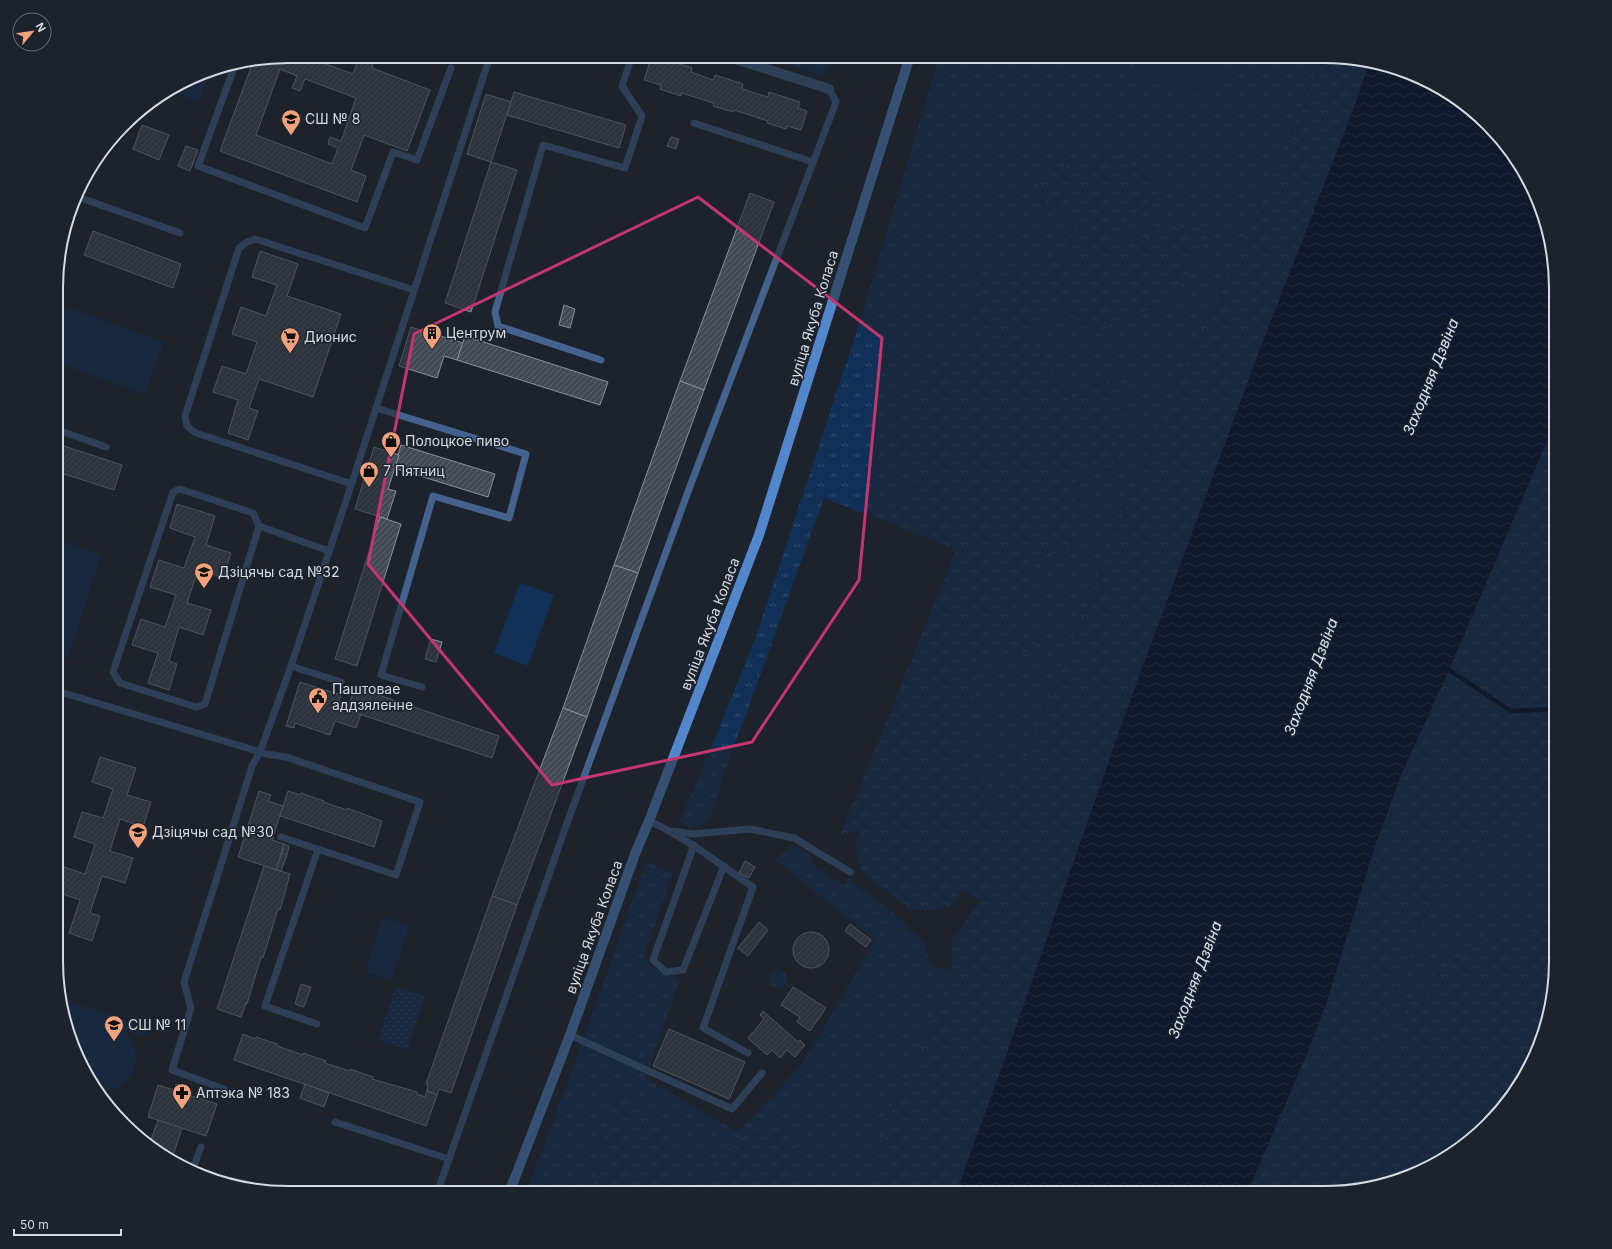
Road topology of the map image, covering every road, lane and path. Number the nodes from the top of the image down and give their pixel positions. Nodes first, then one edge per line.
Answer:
1 (488, 63) edge
2 (630, 63) edge
3 (749, 63) edge
4 (908, 63) edge
5 (451, 68) dead end
6 (233, 70) edge
7 (829, 89) joint
8 (694, 123) dead end
9 (813, 162) junction
10 (82, 198) edge
11 (180, 233) dead end
12 (414, 290) junction
13 (601, 360) dead end
14 (376, 408) junction
15 (63, 432) edge
16 (106, 447) dead end
17 (352, 484) junction
18 (259, 526) junction
19 (329, 550) junction
20 (291, 666) junction
21 (341, 682) dead end
22 (422, 687) dead end
23 (63, 693) edge
24 (260, 752) junction
25 (649, 822) junction
26 (670, 831) junction
27 (281, 837) dead end
28 (694, 845) junction
29 (318, 849) junction
30 (724, 866) junction
31 (850, 872) dead end
32 (317, 1024) dead end
33 (570, 1034) junction
34 (748, 1053) dead end
35 (762, 1073) dead end
36 (224, 1089) dead end
37 (335, 1122) dead end
38 (200, 1147) dead end
39 (449, 1159) junction
40 (194, 1166) edge
41 (439, 1186) edge
42 (512, 1186) edge

1 - 12 lane
2 - 13 lane
3 - 7 street
4 - 25 street, вуліца Якуба Коласа
5 - 6 lane
7 - 9 lane
8 - 9 lane
9 - 39 lane
10 - 11 lane
12 - 14 lane
12 - 17 lane
14 - 17 lane
14 - 22 lane
15 - 16 lane
17 - 19 lane
18 - 18 lane
18 - 19 lane
19 - 20 lane
20 - 21 lane
20 - 24 lane
23 - 24 lane
24 - 29 lane
24 - 36 lane
25 - 26 lane
25 - 33 street, вуліца Якуба Коласа
26 - 28 lane
26 - 31 lane
27 - 29 lane
28 - 30 lane
28 - 30 lane
29 - 32 lane
30 - 34 lane
33 - 35 lane
33 - 42 street, вуліца Якуба Коласа
37 - 39 lane
38 - 40 lane
39 - 41 lane

